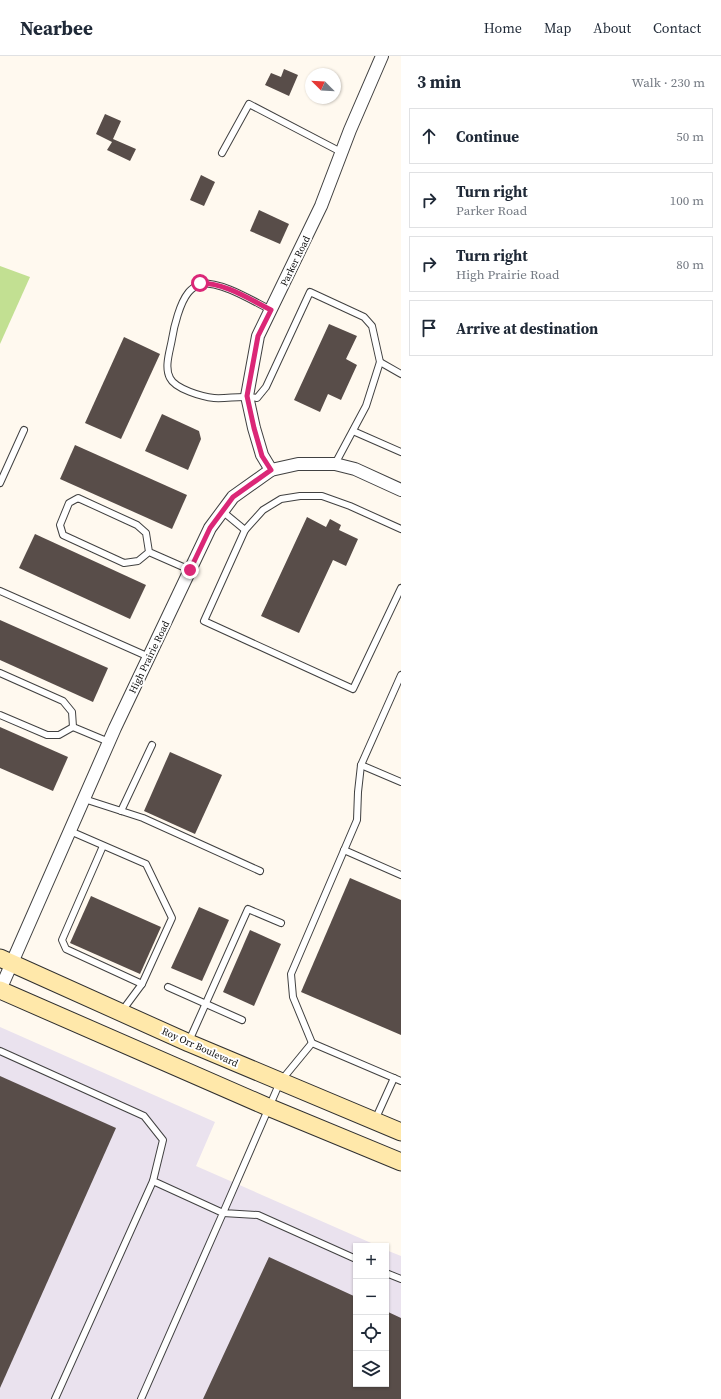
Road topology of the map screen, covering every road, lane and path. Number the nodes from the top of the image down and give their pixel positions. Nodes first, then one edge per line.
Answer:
1 (382, 56) edge
2 (341, 152) junction
3 (222, 153) dead end
4 (271, 310) junction
5 (380, 362) junction
6 (401, 374) edge
7 (247, 396) junction
8 (24, 430) dead end
9 (353, 430) junction
10 (401, 452) edge
11 (336, 464) junction
12 (271, 470) junction
13 (0, 483) edge
14 (401, 490) edge
15 (222, 511) junction
16 (401, 529) edge
17 (245, 530) junction
18 (149, 552) junction
19 (190, 570) junction
20 (401, 588) edge
21 (0, 591) edge
22 (149, 657) junction
23 (0, 673) edge
24 (401, 675) edge
25 (0, 715) edge
26 (73, 727) junction
27 (109, 742) junction
28 (152, 745) dead end
29 (361, 765) junction
30 (401, 782) edge
31 (84, 799) junction
32 (121, 811) junction
33 (70, 831) junction
34 (104, 846) junction
35 (344, 850) junction
36 (260, 871) dead end
37 (401, 874) edge
38 (281, 924) dead end
39 (6, 961) edge
40 (142, 984) junction
41 (168, 987) dead end
42 (0, 990) edge
43 (206, 1004) junction
44 (121, 1012) junction
45 (242, 1020) dead end
46 (189, 1043) junction
47 (312, 1043) junction
48 (0, 1051) edge
49 (394, 1078) junction
50 (401, 1081) edge
51 (280, 1082) junction
52 (268, 1107) junction
53 (375, 1121) junction
54 (401, 1132) edge
55 (401, 1162) edge
56 (153, 1181) junction
57 (223, 1213) junction
58 (353, 1258) edge
59 (389, 1273) edge
60 (401, 1279) edge
61 (55, 1399) edge
62 (141, 1399) edge

1 - 2 street, Parker Road
2 - 3 lane
2 - 4 street, Parker Road
4 - 7 street, Parker Road
4 - 7 lane
5 - 6 lane
5 - 7 lane
5 - 9 lane
7 - 12 street, Parker Road
8 - 13 lane
9 - 10 lane
9 - 11 lane
11 - 12 street, High Prairie Road
11 - 14 street, High Prairie Road
12 - 15 street, High Prairie Road
15 - 17 lane
15 - 19 street, High Prairie Road
16 - 17 lane
17 - 20 lane
18 - 18 lane
18 - 19 lane
19 - 22 street, High Prairie Road
21 - 22 lane
22 - 27 street, High Prairie Road
23 - 26 lane
24 - 29 lane
25 - 26 lane
26 - 27 lane
27 - 31 street, High Prairie Road
28 - 32 lane
29 - 30 lane
29 - 35 lane
31 - 32 lane
31 - 33 street, High Prairie Road
32 - 36 lane
33 - 34 lane
33 - 39 street, High Prairie Road
34 - 40 lane
34 - 40 lane
35 - 37 lane
35 - 47 lane
38 - 43 lane
39 - 42 street, High Prairie Road
39 - 44 main road, Roy Orr Boulevard
40 - 44 lane
41 - 43 lane
42 - 52 main road
43 - 45 lane
43 - 46 lane
44 - 46 main road, Roy Orr Boulevard
46 - 51 main road, Roy Orr Boulevard
47 - 49 lane
47 - 51 lane
48 - 56 lane
49 - 50 lane
49 - 53 lane
51 - 52 lane
51 - 53 main road, Roy Orr Boulevard
52 - 55 main road
52 - 57 lane
53 - 54 main road, Roy Orr Boulevard
56 - 57 lane
56 - 61 lane
57 - 58 lane
57 - 62 lane
59 - 60 lane

